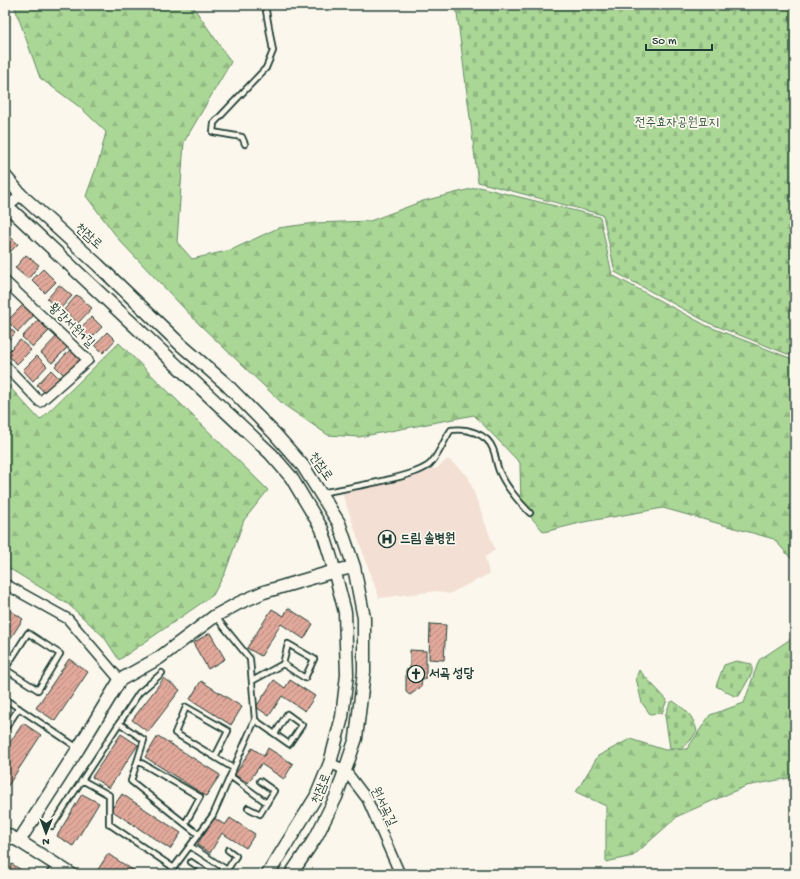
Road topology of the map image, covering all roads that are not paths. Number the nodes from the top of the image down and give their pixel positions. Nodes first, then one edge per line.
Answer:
1 (265, 5) edge
2 (245, 144) dead end
3 (5, 176) edge
4 (21, 195) junction
5 (6, 206) edge
6 (5, 281) edge
7 (5, 365) edge
8 (320, 493) junction
9 (530, 513) dead end
10 (354, 567) junction
11 (334, 571) junction
12 (5, 584) edge
13 (215, 616) junction
14 (283, 664) junction
15 (5, 669) edge
16 (162, 673) dead end
17 (120, 680) junction
18 (252, 681) junction
19 (5, 699) edge
20 (19, 708) junction
21 (5, 718) edge
22 (255, 720) junction
23 (10, 721) junction
24 (119, 724) junction
25 (5, 729) edge
26 (275, 734) junction
27 (78, 748) junction
28 (215, 757) junction
29 (138, 761) junction
30 (330, 763) junction
31 (233, 768) junction
32 (345, 770) junction
33 (230, 776) junction
34 (82, 780) junction
35 (260, 781) dead end
36 (267, 803) junction
37 (248, 808) dead end
38 (185, 824) junction
39 (52, 826) dead end
40 (5, 834) edge
41 (198, 834) junction
42 (19, 841) junction
43 (190, 846) junction
44 (228, 850) dead end
45 (191, 862) dead end
46 (174, 868) junction
47 (53, 869) edge
48 (226, 872) edge
49 (71, 874) edge
50 (169, 874) edge
51 (209, 874) edge
52 (268, 874) edge
53 (291, 874) edge
54 (400, 874) edge

1 - 2 lane
3 - 4 street, 천잠로
4 - 5 street
4 - 8 street, 천잠로
5 - 11 street, 천잠로
6 - 7 street, 황강서원1길
8 - 9 lane
8 - 10 street, 천잠로
10 - 11 street
10 - 32 street, 천잠로
11 - 13 street
11 - 30 street, 천잠로
12 - 17 street
13 - 17 street
13 - 18 lane
14 - 14 lane
14 - 18 lane
15 - 15 lane
16 - 24 lane
17 - 27 street
18 - 22 lane
19 - 20 lane
20 - 23 lane
20 - 27 lane
21 - 23 lane
22 - 26 lane
22 - 31 lane
23 - 25 lane
24 - 29 lane
24 - 34 lane
26 - 26 lane
27 - 42 street
28 - 28 lane
28 - 31 lane
29 - 38 lane
29 - 38 lane
30 - 32 street, 원서곡길
30 - 52 street, 천잠로
31 - 33 lane
32 - 53 street, 천잠로
32 - 54 street, 원서곡길
33 - 36 lane
33 - 41 lane
34 - 39 lane
34 - 46 lane
35 - 36 lane
36 - 37 lane
38 - 41 lane
40 - 42 street
41 - 43 lane
42 - 47 street
43 - 46 lane
43 - 48 lane
44 - 48 lane
45 - 51 lane
46 - 50 lane
47 - 49 street

